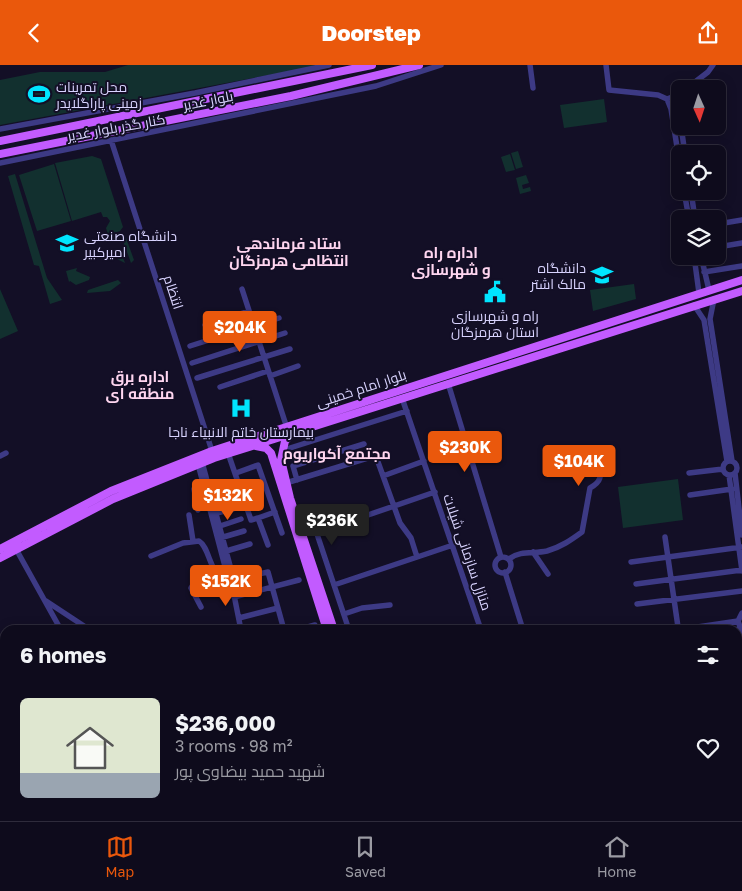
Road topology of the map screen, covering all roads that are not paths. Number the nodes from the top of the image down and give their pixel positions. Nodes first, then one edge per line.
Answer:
1 (329, 65) edge
2 (372, 65) edge
3 (419, 65) edge
4 (441, 65) edge
5 (530, 65) edge
6 (606, 65) edge
7 (713, 65) edge
8 (698, 80) edge
9 (533, 88) dead end
10 (671, 98) edge
11 (667, 99) junction
12 (671, 109) edge
13 (156, 123) junction
14 (0, 129) edge
15 (141, 134) junction
16 (111, 140) junction
17 (0, 141) edge
18 (0, 154) edge
19 (0, 163) edge
20 (687, 200) edge
21 (690, 200) edge
22 (690, 208) joint
23 (742, 221) edge
24 (726, 223) edge
25 (742, 243) edge
26 (726, 246) edge
27 (699, 265) edge
28 (742, 266) edge
29 (701, 268) junction
30 (742, 281) edge
31 (242, 289) dead end
32 (709, 290) junction
33 (742, 291) edge
34 (700, 293) junction
35 (714, 299) junction
36 (694, 305) junction
37 (249, 311) junction
38 (278, 318) dead end
39 (205, 325) dead end
40 (254, 325) junction
41 (285, 333) dead end
42 (552, 340) junction
43 (259, 341) junction
44 (710, 341) junction
45 (190, 347) dead end
46 (290, 349) dead end
47 (555, 349) junction
48 (264, 357) junction
49 (192, 363) dead end
50 (298, 366) dead end
51 (269, 373) junction
52 (196, 378) dead end
53 (448, 383) junction
54 (220, 387) dead end
55 (402, 398) junction
56 (407, 411) junction
57 (286, 425) junction
58 (294, 432) junction
59 (254, 445) junction
60 (364, 445) dead end
61 (290, 448) dead end
62 (212, 451) junction
63 (600, 452) dead end
64 (6, 453) dead end
65 (228, 453) junction
66 (0, 456) edge
67 (371, 457) dead end
68 (424, 461) junction
69 (729, 461) junction
70 (378, 462) dead end
71 (200, 463) junction
72 (723, 469) junction
73 (736, 471) edge
74 (236, 473) junction
75 (689, 473) dead end
76 (383, 476) junction
77 (297, 480) junction
78 (283, 484) junction
79 (206, 486) junction
80 (732, 489) junction
81 (435, 492) junction
82 (231, 495) dead end
83 (690, 495) dead end
84 (740, 497) edge
85 (212, 501) junction
86 (394, 506) junction
87 (236, 508) dead end
88 (198, 510) dead end
89 (275, 512) junction
90 (310, 513) dead end
91 (213, 514) junction
92 (189, 515) dead end
93 (741, 516) edge
94 (258, 518) junction
95 (241, 519) dead end
96 (217, 527) junction
97 (333, 527) dead end
98 (244, 531) dead end
99 (282, 533) dead end
100 (742, 535) edge
101 (665, 537) dead end
102 (220, 538) junction
103 (193, 541) junction
104 (250, 544) dead end
105 (268, 545) dead end
106 (453, 545) junction
107 (741, 547) edge
108 (0, 549) edge
109 (16, 549) junction
110 (224, 552) junction
111 (533, 552) junction
112 (151, 556) dead end
113 (417, 557) junction
114 (501, 557) junction
115 (668, 557) junction
116 (0, 558) edge
117 (509, 559) junction
118 (631, 562) dead end
119 (742, 571) edge
120 (506, 572) junction
121 (548, 574) dead end
122 (671, 579) junction
123 (222, 580) junction
124 (231, 580) junction
125 (299, 580) dead end
126 (636, 584) dead end
127 (334, 585) junction
128 (273, 588) junction
129 (742, 591) edge
130 (234, 597) junction
131 (674, 599) junction
132 (44, 600) junction
133 (390, 605) dead end
134 (637, 605) dead end
135 (202, 607) dead end
136 (278, 608) junction
137 (742, 613) edge
138 (344, 614) junction
139 (239, 617) junction
140 (738, 621) junction
141 (58, 625) edge
142 (82, 625) edge
143 (240, 625) edge
144 (283, 625) edge
145 (325, 625) edge
146 (332, 625) edge
147 (347, 625) edge
148 (479, 625) edge
149 (522, 625) edge
150 (679, 625) edge
151 (723, 625) edge
152 (739, 625) edge

1 - 14 street, کنار گذر بلوار غدیر
2 - 17 main road, بلوار غدیر
3 - 13 main road, بلوار غدیر
4 - 15 street, کنار گذر بلوار غدیر
5 - 9 street
6 - 11 street
7 - 8 street
10 - 11 street
11 - 12 street
13 - 15 main road
13 - 18 main road, بلوار غدیر
15 - 16 street, کنار گذر بلوار غدیر
16 - 19 street, کنار گذر بلوار غدیر
16 - 62 street, انتظام
20 - 22 street
21 - 22 street
23 - 24 street
25 - 26 street
27 - 29 street
28 - 29 street
29 - 32 street
29 - 34 street
30 - 32 main road, بلوار امام خمینی
31 - 37 street
32 - 34 main road, بلوار امام خمینی
33 - 35 main road, بلوار امام خمینی
34 - 42 main road, بلوار امام خمینی
35 - 36 main road, بلوار امام خمینی
35 - 44 street
36 - 44 street
36 - 47 main road, بلوار امام خمینی
37 - 39 street
37 - 40 street
38 - 40 street
40 - 43 street
40 - 45 street
41 - 43 street
42 - 47 main road
42 - 57 main road, بلوار امام خمینی
43 - 48 street
43 - 49 street
44 - 69 street
46 - 48 street
47 - 53 main road, بلوار امام خمینی
48 - 51 street
48 - 52 street
50 - 51 street
51 - 54 street
51 - 57 street
53 - 55 main road, بلوار امام خمینی
53 - 114 street
55 - 56 street, منازل سازمانی شیلات
55 - 58 main road, بلوار امام خمینی
56 - 61 street
56 - 68 street, منازل سازمانی شیلات
57 - 62 main road, بلوار امام خمینی
58 - 59 main road, بلوار امام خمینی
58 - 78 main road
59 - 65 main road, بلوار امام خمینی
59 - 78 main road
60 - 77 street
62 - 108 main road, بلوار امام خمینی
63 - 111 street
64 - 66 street
65 - 71 main road, بلوار امام خمینی
65 - 74 street
67 - 77 street
68 - 76 street
68 - 81 street, منازل سازمانی شیلات
69 - 72 street
69 - 73 street
70 - 76 street
71 - 79 street
71 - 109 main road, بلوار امام خمینی
72 - 73 street
72 - 75 street
73 - 80 street
73 - 84 street
74 - 89 street
74 - 94 street
76 - 86 street
77 - 78 street
78 - 145 main road
78 - 146 main road
79 - 85 street
79 - 88 street
79 - 91 street
80 - 83 street
80 - 107 street
81 - 86 street
81 - 106 street, منازل سازمانی شیلات
82 - 85 street
84 - 93 street
85 - 91 street
86 - 97 street
86 - 113 street
87 - 91 street
89 - 94 street
89 - 99 street
90 - 127 street
91 - 96 street
92 - 103 street
93 - 100 street
94 - 105 street
95 - 96 street
96 - 102 street
98 - 102 street
101 - 115 street
102 - 110 street
103 - 112 street
103 - 123 street
104 - 110 street
106 - 113 street
106 - 148 street, منازل سازمانی شیلات
107 - 115 street
107 - 119 street
109 - 116 main road, بلوار امام خمینی
109 - 132 street
110 - 124 street
111 - 117 street
111 - 121 street
113 - 127 street
114 - 117 street
114 - 120 street
115 - 118 street
115 - 122 street
117 - 120 street
119 - 122 street
120 - 149 street
122 - 126 street
122 - 131 street
123 - 124 street
123 - 135 street
124 - 128 street
124 - 130 street
125 - 128 street
127 - 138 street
128 - 130 street
128 - 136 street
129 - 131 street
130 - 139 street
131 - 134 street
131 - 150 street
132 - 141 street
132 - 142 street
133 - 138 street
136 - 139 street
136 - 144 street
137 - 140 street
138 - 147 street
139 - 143 street
140 - 151 street
140 - 152 street

